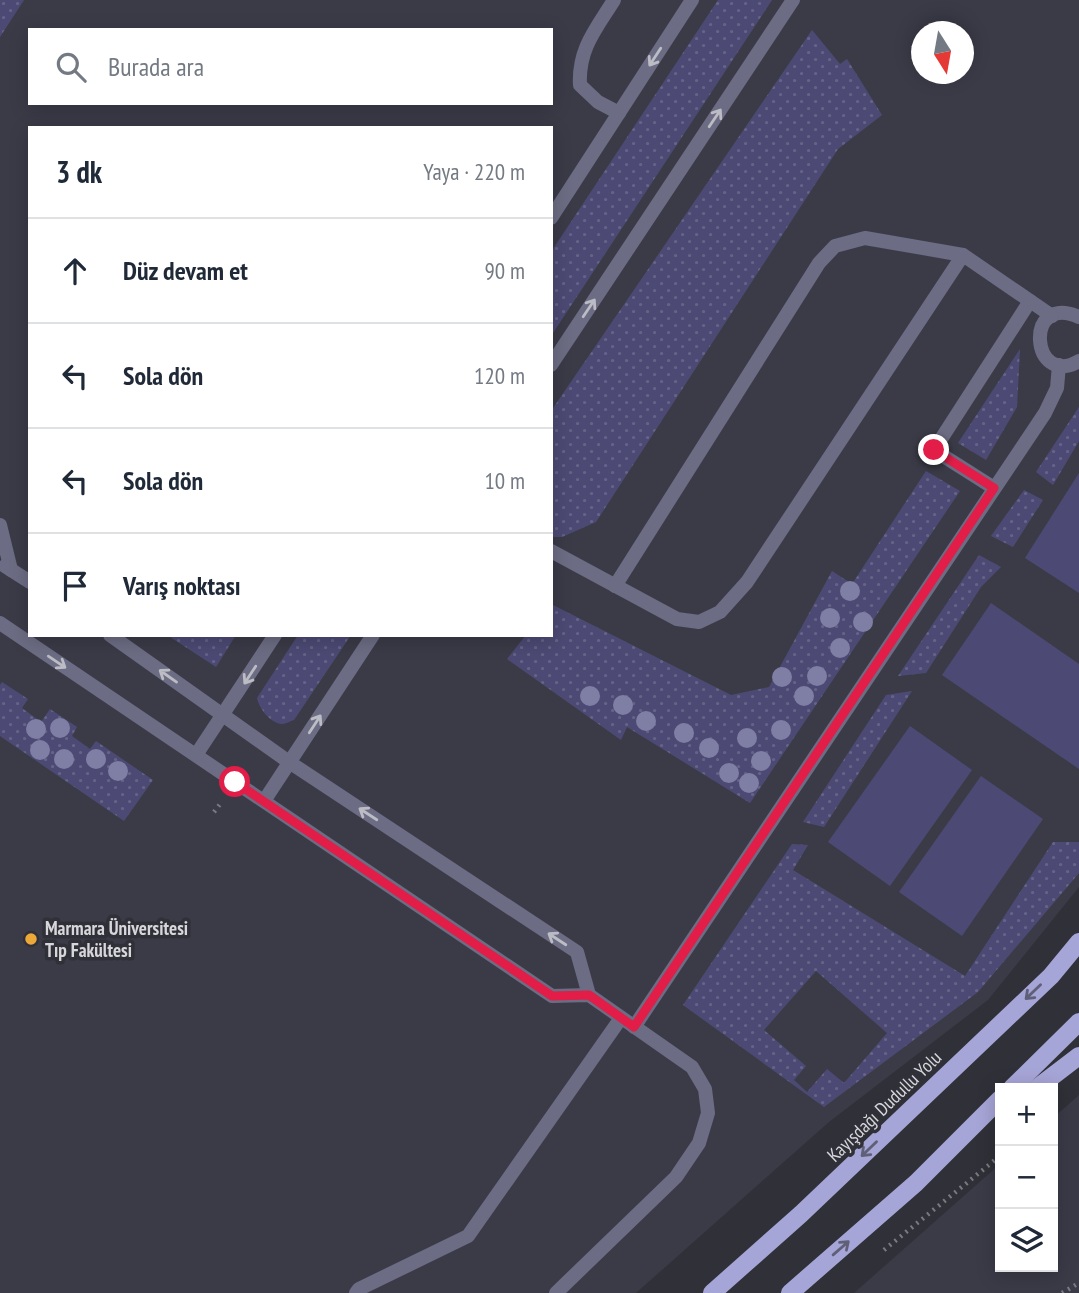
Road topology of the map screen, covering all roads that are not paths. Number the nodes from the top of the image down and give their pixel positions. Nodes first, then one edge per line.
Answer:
1 (614, 0) edge
2 (692, 0) edge
3 (793, 0) edge
4 (620, 113) junction
5 (553, 215) edge
6 (963, 255) junction
7 (1030, 301) junction
8 (1052, 316) junction
9 (1079, 317) edge
10 (1079, 361) edge
11 (553, 362) edge
12 (1059, 365) junction
13 (994, 488) junction
14 (0, 525) edge
15 (553, 552) edge
16 (6, 566) edge
17 (28, 581) edge
18 (615, 586) junction
19 (0, 624) edge
20 (113, 637) edge
21 (274, 637) edge
22 (372, 637) edge
23 (224, 715) junction
24 (196, 755) junction
25 (289, 762) junction
26 (264, 801) junction
27 (1079, 942) edge
28 (589, 995) junction
29 (621, 1018) junction
30 (1079, 1022) edge
31 (634, 1027) junction
32 (1079, 1056) edge
33 (1017, 1083) edge
34 (1044, 1083) edge
35 (995, 1105) edge
36 (995, 1121) edge
37 (916, 1183) junction
38 (356, 1293) edge
39 (556, 1293) edge
40 (712, 1293) edge
41 (790, 1293) edge

1 - 4 lane
2 -> 4 lane
11 -> 3 lane
4 - 5 lane
6 - 7 lane
6 - 18 lane
6 - 18 lane
7 - 8 lane
7 - 13 lane
8 - 9 lane
8 - 12 lane
10 - 12 lane
12 - 13 lane
13 - 31 lane
14 - 16 lane
15 - 18 lane
16 - 17 lane
19 -> 24 lane
23 -> 20 lane
21 -> 23 lane
25 -> 22 lane
23 - 24 lane
23 - 25 lane
24 - 26 lane
25 - 26 lane
28 -> 25 lane
26 - 28 lane
27 -> 40 main road, Kayışdağı Dudullu Yolu
28 - 29 lane
29 - 31 lane
29 - 38 lane
30 - 33 main road
31 - 39 lane
32 - 34 main road
35 - 37 main road
36 - 37 main road
41 -> 37 main road

